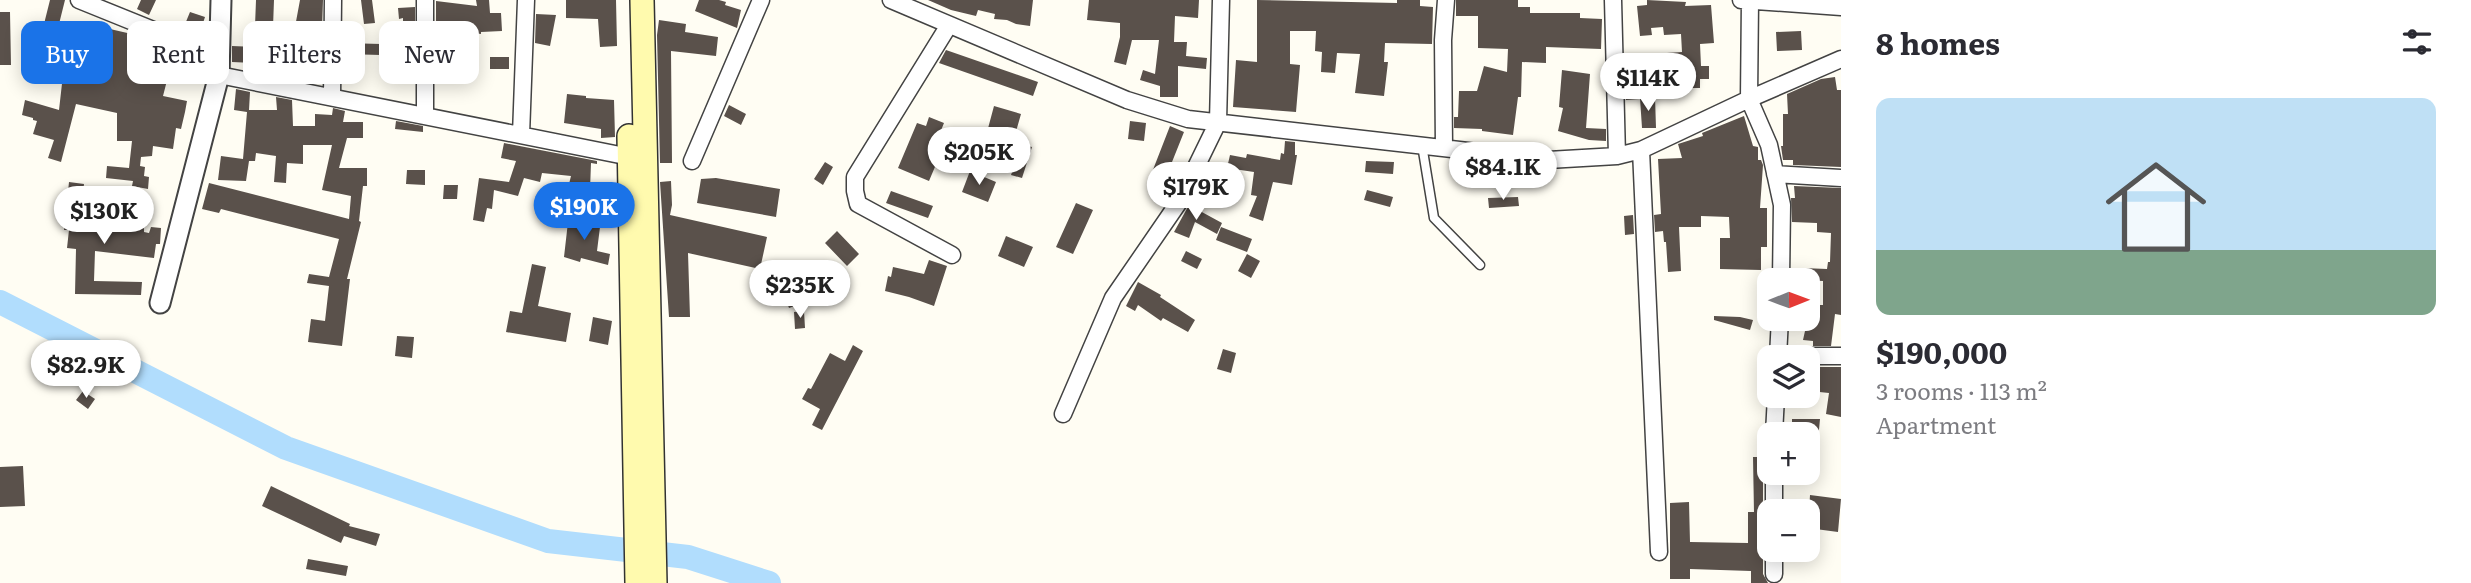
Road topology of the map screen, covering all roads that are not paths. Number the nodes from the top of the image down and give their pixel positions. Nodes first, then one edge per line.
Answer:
1 (79, 0) edge
2 (221, 0) edge
3 (333, 0) edge
4 (425, 0) edge
5 (526, 0) edge
6 (627, 0) edge
7 (642, 0) edge
8 (761, 0) edge
9 (891, 0) edge
10 (1221, 0) edge
11 (1446, 0) edge
12 (1613, 0) edge
13 (1747, 0) edge
14 (1841, 7) edge
15 (221, 21) edge
16 (127, 22) edge
17 (949, 25) junction
18 (1841, 59) edge
19 (229, 68) edge
20 (215, 84) edge
21 (332, 97) junction
22 (1749, 99) junction
23 (425, 116) junction
24 (1218, 122) junction
25 (521, 135) junction
26 (1422, 145) junction
27 (1444, 147) junction
28 (1641, 150) junction
29 (630, 156) junction
30 (1617, 156) junction
31 (692, 161) dead end
32 (1775, 174) junction
33 (1841, 178) edge
34 (952, 256) dead end
35 (1480, 265) dead end
36 (1781, 268) edge
37 (160, 303) dead end
38 (1820, 356) edge
39 (1841, 356) edge
40 (1063, 414) dead end
41 (644, 462) junction
42 (1660, 552) dead end
43 (1774, 562) edge
44 (1774, 574) dead end
45 (638, 583) edge
46 (655, 583) edge

1 - 16 street
2 - 15 street
3 - 21 street
4 - 23 street
5 - 25 street
6 - 29 main road
7 - 41 main road
8 - 31 street
9 - 17 street
10 - 24 street
11 - 27 street
12 - 30 street
13 - 14 street
13 - 22 street
17 - 24 street
17 - 34 street
18 - 22 street
19 - 21 street
20 - 37 street
21 - 23 street
22 - 28 street
22 - 32 street
23 - 25 street
24 - 26 street
24 - 40 street
25 - 29 street
26 - 27 street
26 - 35 lane
27 - 30 street
28 - 30 street
28 - 42 street
29 - 41 main road
32 - 33 street
32 - 36 street
38 - 39 street
41 - 45 main road
41 - 46 main road
43 - 44 street

